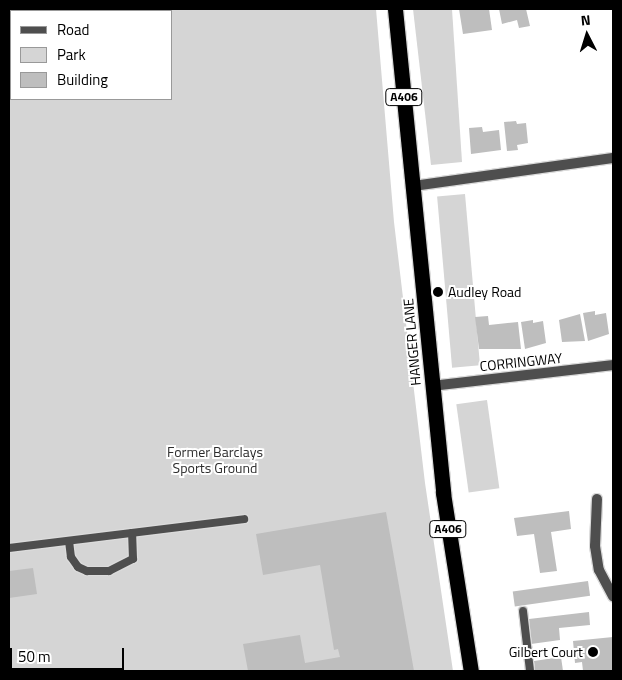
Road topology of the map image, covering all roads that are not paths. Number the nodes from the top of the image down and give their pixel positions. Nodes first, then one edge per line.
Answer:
1 (396, 9) edge
2 (613, 158) edge
3 (413, 186) junction
4 (613, 364) edge
5 (432, 386) junction
6 (596, 499) dead end
7 (244, 519) dead end
8 (132, 533) junction
9 (69, 541) junction
10 (9, 548) edge
11 (613, 596) edge
12 (523, 612) dead end
13 (471, 671) edge
14 (530, 671) edge

1 - 3 highway, HANGER LANE / A406
2 - 3 street
3 - 5 highway, HANGER LANE / A406
4 - 5 street, CORRINGWAY
5 - 13 highway, HANGER LANE / A406
6 - 11 street
7 - 8 lane
8 - 9 lane
8 - 9 lane
9 - 10 lane
12 - 14 lane

